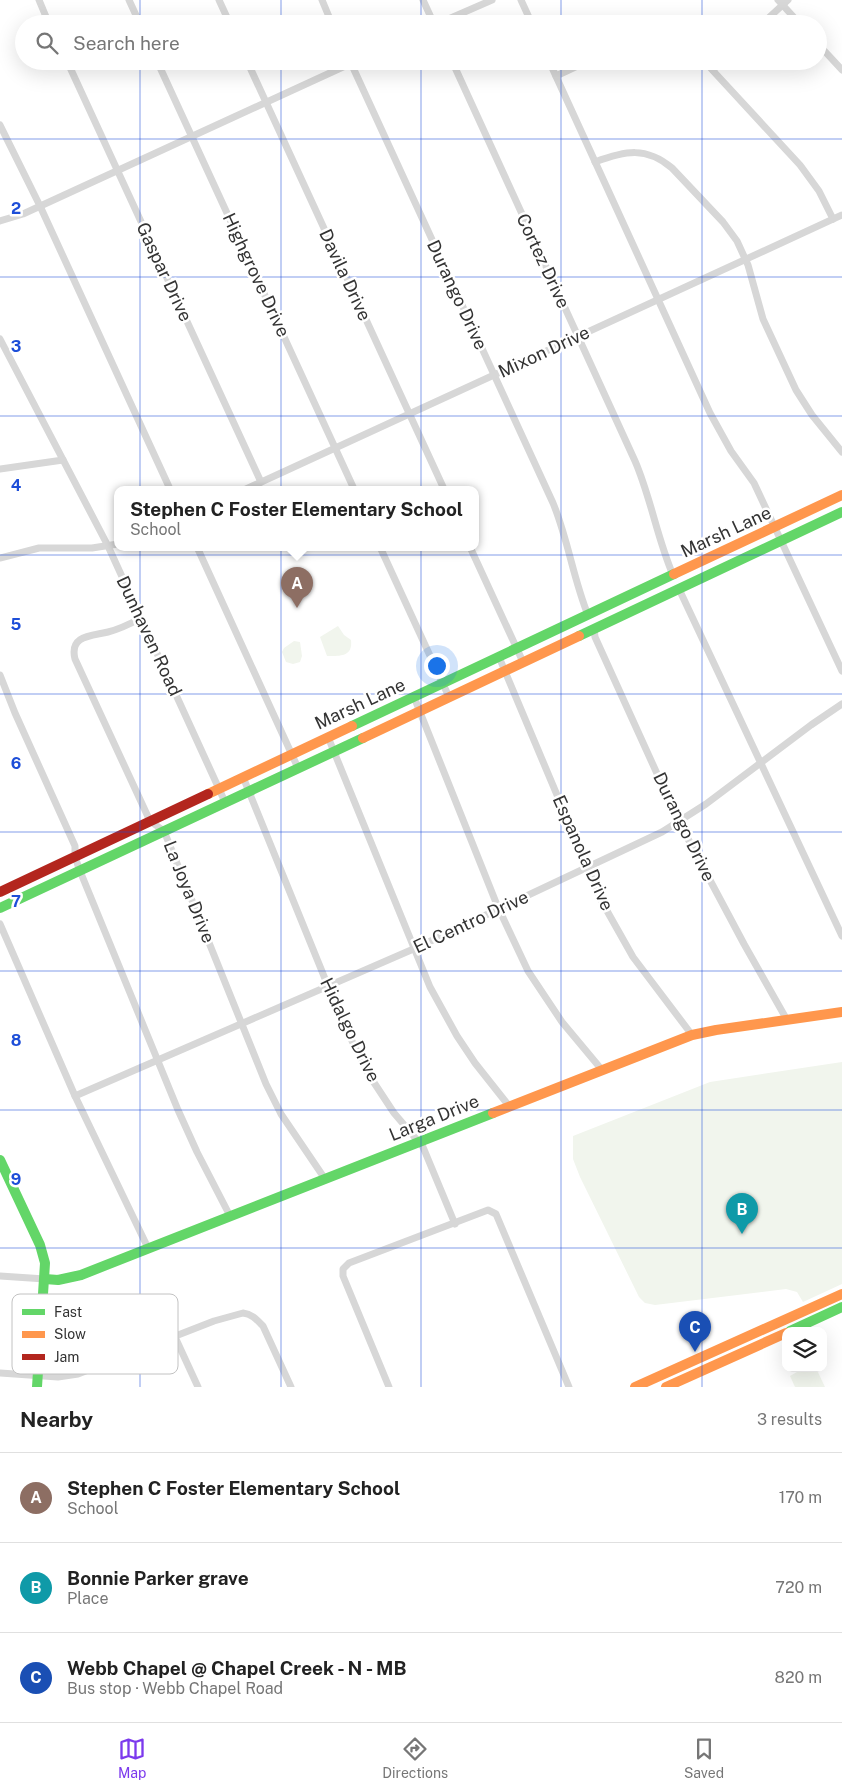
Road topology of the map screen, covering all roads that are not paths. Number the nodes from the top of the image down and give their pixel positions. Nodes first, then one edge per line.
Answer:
1 (39, 0) edge
2 (129, 0) edge
3 (219, 0) edge
4 (322, 0) edge
5 (424, 0) edge
6 (492, 0) edge
7 (521, 0) edge
8 (783, 2) edge
9 (46, 15) edge
10 (136, 15) edge
11 (226, 15) edge
12 (328, 15) edge
13 (432, 15) edge
14 (457, 15) edge
15 (528, 15) edge
16 (771, 15) edge
17 (793, 15) edge
18 (827, 54) edge
19 (71, 70) edge
20 (161, 70) edge
21 (251, 70) edge
22 (335, 70) edge
23 (356, 70) edge
24 (456, 70) edge
25 (553, 70) edge
26 (569, 70) edge
27 (713, 70) edge
28 (842, 70) edge
29 (556, 76) junction
30 (266, 102) junction
31 (0, 125) edge
32 (192, 136) junction
33 (595, 162) junction
34 (117, 171) junction
35 (40, 206) junction
36 (842, 215) edge
37 (833, 219) junction
38 (0, 221) edge
39 (746, 260) junction
40 (659, 300) junction
41 (578, 337) junction
42 (0, 339) edge
43 (494, 375) junction
44 (409, 414) junction
45 (335, 448) junction
46 (842, 452) edge
47 (63, 460) junction
48 (0, 468) edge
49 (261, 482) junction
50 (169, 486) edge
51 (252, 486) edge
52 (353, 486) edge
53 (443, 486) edge
54 (842, 495) edge
55 (842, 512) edge
56 (775, 527) junction
57 (781, 541) junction
58 (114, 545) edge
59 (108, 546) junction
60 (199, 551) edge
61 (382, 551) edge
62 (472, 551) edge
63 (0, 558) edge
64 (673, 575) junction
65 (679, 588) junction
66 (588, 615) junction
67 (141, 618) junction
68 (594, 629) junction
69 (517, 648) junction
70 (499, 657) junction
71 (523, 662) junction
72 (505, 671) junction
73 (842, 671) edge
74 (0, 675) edge
75 (443, 683) junction
76 (414, 697) junction
77 (449, 697) junction
78 (842, 704) edge
79 (420, 711) junction
80 (328, 737) junction
81 (335, 751) junction
82 (291, 754) junction
83 (761, 763) junction
84 (298, 768) junction
85 (243, 777) junction
86 (219, 789) junction
87 (250, 790) junction
88 (225, 802) junction
89 (150, 821) junction
90 (680, 822) junction
91 (164, 831) junction
92 (75, 857) junction
93 (587, 867) junction
94 (80, 871) junction
95 (0, 893) edge
96 (17, 900) junction
97 (0, 908) edge
98 (499, 909) junction
99 (0, 924) edge
100 (842, 936) edge
101 (414, 949) junction
102 (328, 986) junction
103 (842, 1012) edge
104 (787, 1020) junction
105 (242, 1024) junction
106 (692, 1035) junction
107 (158, 1060) junction
108 (602, 1070) junction
109 (75, 1096) junction
110 (509, 1106) junction
111 (418, 1143) junction
112 (0, 1160) edge
113 (325, 1179) junction
114 (230, 1216) junction
115 (455, 1224) junction
116 (148, 1248) junction
117 (0, 1276) edge
118 (45, 1279) junction
119 (44, 1294) edge
120 (842, 1295) edge
121 (818, 1305) junction
122 (842, 1307) edge
123 (823, 1316) junction
124 (799, 1327) edge
125 (753, 1333) junction
126 (782, 1334) edge
127 (178, 1335) edge
128 (178, 1343) edge
129 (758, 1345) junction
130 (690, 1362) junction
131 (695, 1373) junction
132 (13, 1374) edge
133 (78, 1374) edge
134 (38, 1376) junction
135 (37, 1387) edge
136 (198, 1387) edge
137 (291, 1387) edge
138 (389, 1387) edge
139 (569, 1387) edge
140 (636, 1387) edge
141 (666, 1387) edge

1 - 9 street
2 - 10 street
3 - 11 street
4 - 12 street
5 - 13 street
6 - 14 street
7 - 15 street
8 - 16 street
8 - 17 street
18 - 28 street
19 - 34 street, Gaspar Drive
20 - 32 street, Highgrove Drive
21 - 30 street, Davila Drive
22 - 30 street
23 - 43 street, Durango Drive
24 - 41 street, Cortez Drive
25 - 29 street
26 - 29 street
27 - 37 street
29 - 33 street
30 - 32 street
30 - 44 street, Davila Drive
31 - 35 street
32 - 34 street
32 - 45 street, Highgrove Drive
33 - 39 street
33 - 40 street
34 - 35 street
34 - 49 street, Gaspar Drive
35 - 38 street
35 - 50 street
36 - 37 street, Mixon Drive
37 - 39 street, Mixon Drive
39 - 40 street, Mixon Drive
39 - 46 street
40 - 41 street, Mixon Drive
40 - 56 street
41 - 43 street, Mixon Drive
41 - 64 street, Cortez Drive
42 - 47 street, Dunhaven Road
43 - 44 street, Mixon Drive
43 - 66 street, Durango Drive
44 - 45 street, Mixon Drive
44 - 53 street, Davila Drive
45 - 49 street, Mixon Drive
45 - 52 street, Highgrove Drive
47 - 48 street
47 - 59 street, Dunhaven Road
49 - 51 street, Mixon Drive
54 - 56 main road, Marsh Lane
55 - 57 main road, Marsh Lane
56 - 57 street
56 - 64 main road, Marsh Lane
57 - 65 main road, Marsh Lane
57 - 73 street
58 - 59 street
59 - 63 street
59 - 67 street, Dunhaven Road
60 - 82 street
61 - 75 street
62 - 69 street
64 - 65 main road
64 - 66 main road, Marsh Lane
65 - 68 main road, Marsh Lane
65 - 83 street
66 - 68 main road
66 - 69 main road, Marsh Lane
67 - 86 street, Dunhaven Road
67 - 89 street, La Joya Drive
68 - 71 main road, Marsh Lane
68 - 90 street, Durango Drive
69 - 70 main road, Marsh Lane
69 - 71 street
70 - 72 street, Espanola Drive
70 - 75 main road, Marsh Lane
71 - 72 main road, Marsh Lane
72 - 77 main road, Marsh Lane
72 - 93 street, Espanola Drive
74 - 92 street
75 - 76 main road, Marsh Lane
75 - 77 street
76 - 79 street
76 - 80 main road, Marsh Lane
77 - 79 main road, Marsh Lane
78 - 83 street, El Centro Drive
79 - 81 main road, Marsh Lane
79 - 98 street
80 - 81 street
80 - 82 main road, Marsh Lane
81 - 84 main road, Marsh Lane
81 - 101 street
82 - 84 street
82 - 85 main road, Marsh Lane
83 - 90 street, El Centro Drive
83 - 100 street
84 - 87 main road, Marsh Lane
85 - 86 main road, Marsh Lane
85 - 87 street, Hidalgo Drive
86 - 88 street, Dunhaven Road
86 - 89 main road, Marsh Lane
87 - 88 main road, Marsh Lane
87 - 102 street, Hidalgo Drive
88 - 91 main road, Marsh Lane
89 - 91 street, La Joya Drive
89 - 92 main road, Marsh Lane
90 - 93 street, El Centro Drive
90 - 104 street, Durango Drive
91 - 94 main road, Marsh Lane
91 - 105 street, La Joya Drive
92 - 94 street
92 - 95 main road, Marsh Lane
93 - 98 street, El Centro Drive
93 - 106 street, Espanola Drive
94 - 96 main road, Marsh Lane
94 - 107 street
95 - 96 main road
96 - 97 main road, Marsh Lane
98 - 101 street, El Centro Drive
98 - 108 street
99 - 109 street
101 - 102 street, El Centro Drive
101 - 110 street
102 - 105 street, El Centro Drive
102 - 111 street, Hidalgo Drive
103 - 104 main road, Larga Drive
104 - 106 main road, Larga Drive
105 - 107 street, El Centro Drive
105 - 113 street, La Joya Drive
106 - 108 main road, Larga Drive
107 - 109 street, El Centro Drive
107 - 114 street
108 - 110 main road, Larga Drive
109 - 116 street
110 - 111 main road, Larga Drive
111 - 113 main road, Larga Drive
111 - 115 street, Hidalgo Drive
112 - 118 main road
113 - 114 main road, Larga Drive
114 - 116 main road, Larga Drive
115 - 138 street
115 - 139 street
116 - 118 main road, Larga Drive
117 - 118 street
118 - 119 main road
120 - 121 main road
121 - 123 main road
121 - 125 main road
122 - 123 main road
123 - 124 main road
125 - 129 main road
125 - 130 main road
126 - 129 main road
127 - 137 street
128 - 136 street
129 - 131 main road
130 - 131 main road
130 - 140 main road
131 - 141 main road
132 - 134 street
133 - 134 street
134 - 135 main road

